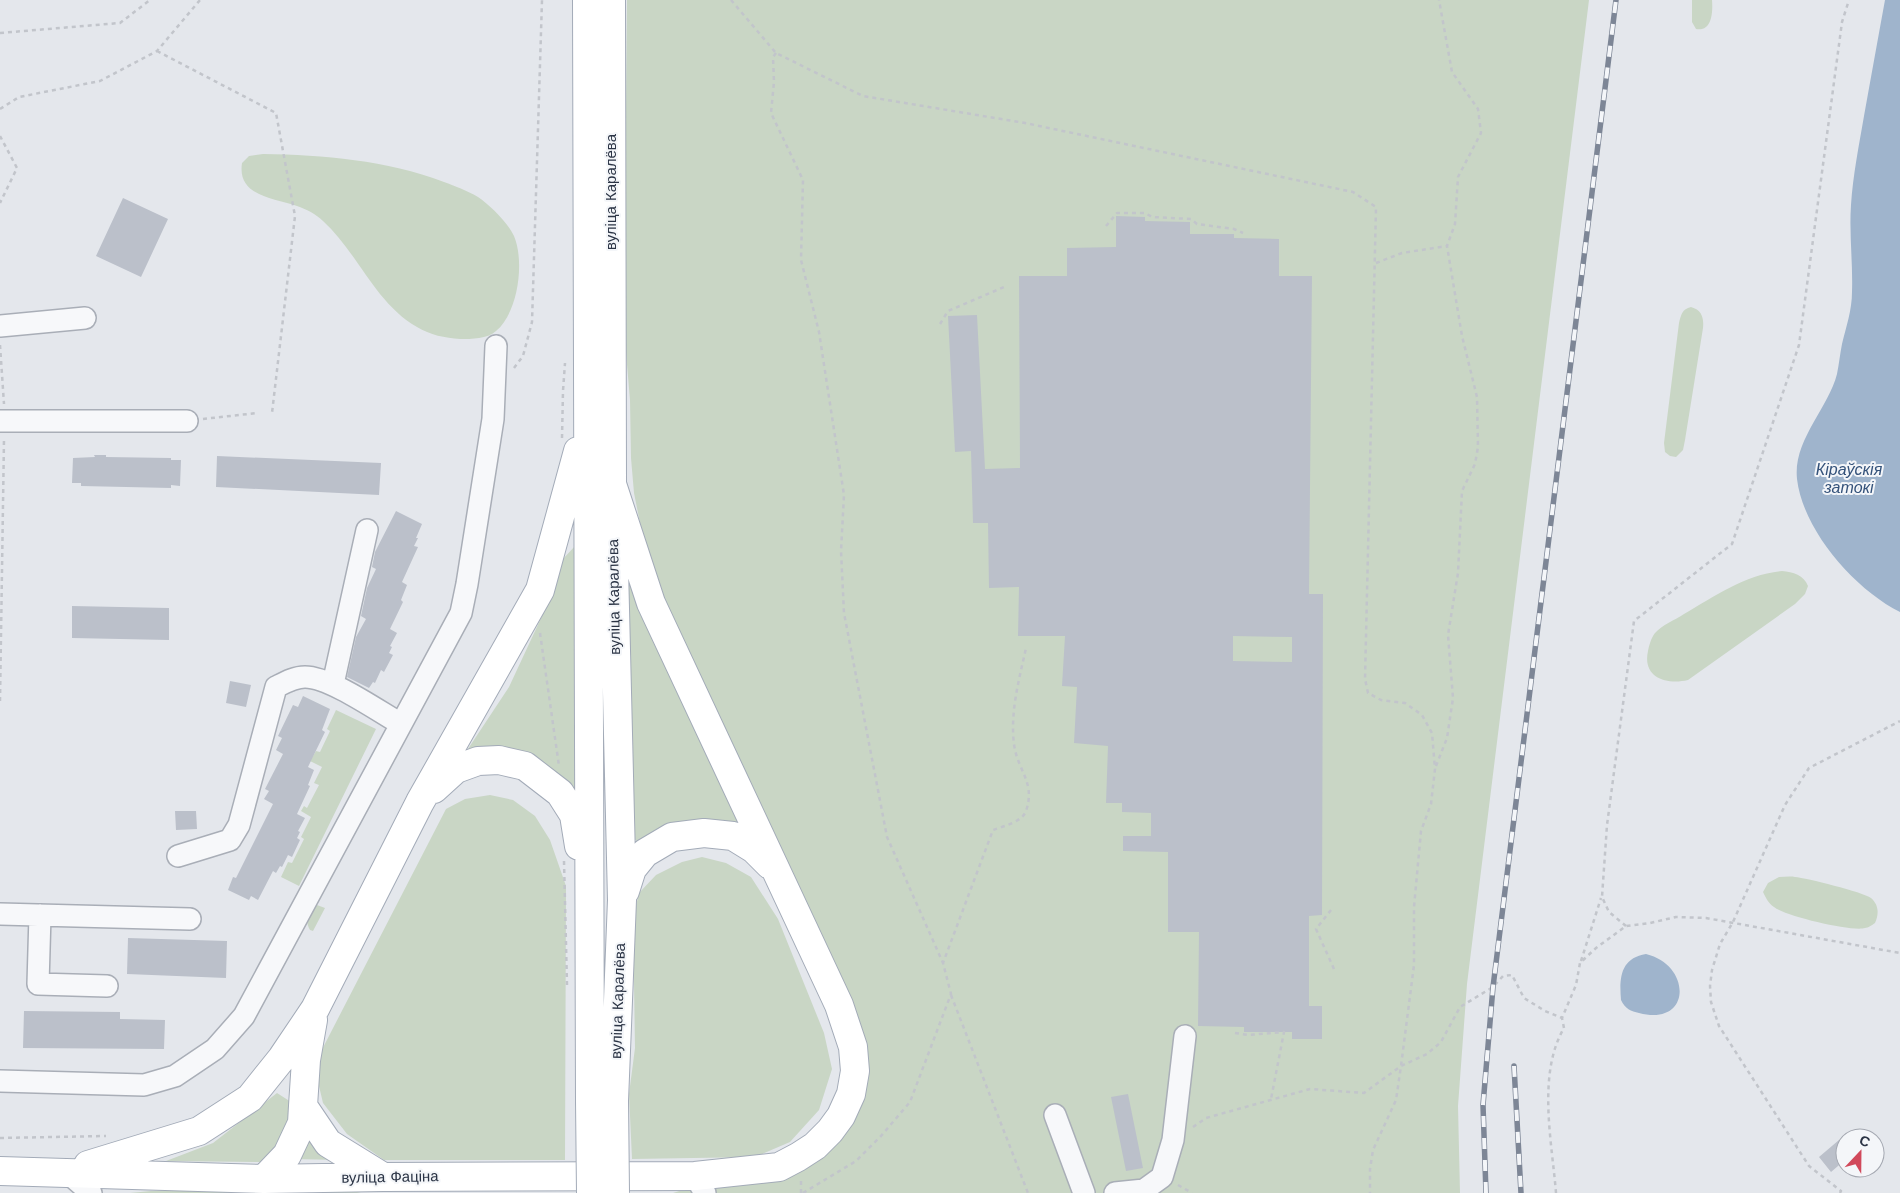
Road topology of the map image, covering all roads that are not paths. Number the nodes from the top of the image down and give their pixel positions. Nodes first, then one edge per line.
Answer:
1 (587, 0) edge
2 (611, 0) edge
3 (85, 318) dead end
4 (0, 326) edge
5 (496, 346) dead end
6 (587, 418) junction
7 (2, 421) edge
8 (187, 421) road end
9 (612, 484) junction
10 (367, 530) dead end
11 (333, 684) junction
12 (401, 724) junction
13 (420, 802) junction
14 (178, 856) dead end
15 (779, 873) junction
16 (622, 900) junction
17 (589, 904) junction
18 (0, 914) edge
19 (40, 915) junction
20 (190, 919) dead end
21 (107, 986) dead end
22 (314, 1009) junction
23 (1185, 1036) dead end
24 (0, 1081) edge
25 (602, 1101) junction
26 (303, 1106) junction
27 (1055, 1115) dead end
28 (0, 1171) edge
29 (68, 1172) junction
30 (264, 1179) junction
31 (383, 1185) edge
32 (700, 1185) edge
33 (91, 1193) edge
34 (591, 1193) edge
35 (615, 1193) edge
36 (1084, 1193) edge
37 (1116, 1193) edge

1 - 6 main road, вуліца Каралёва
2 - 9 main road, вуліца Каралёва
3 - 4 lane
5 - 12 lane
6 - 13 main road
6 - 17 main road, вуліца Каралёва
7 - 8 lane
9 - 15 main road
9 - 16 main road, вуліца Каралёва
10 - 11 lane
11 - 12 lane
11 - 14 lane
12 - 24 lane
13 - 17 main road
13 - 22 main road
15 - 16 main road
15 - 32 main road, вуліца Фаціна
16 - 25 main road, вуліца Каралёва
17 - 25 main road, вуліца Каралёва
18 - 19 lane
19 - 20 lane
19 - 21 lane
22 - 26 main road
22 - 29 main road
23 - 37 lane
25 - 34 main road, вуліца Каралёва, bridge
25 - 35 main road, вуліца Каралёва, bridge
26 - 30 main road
26 - 31 main road
27 - 36 lane
28 - 29 main road, вуліца Фаціна
29 - 30 main road, вуліца Фаціна
29 - 33 lane
30 - 31 main road, вуліца Фаціна
31 - 32 main road, вуліца Фаціна

